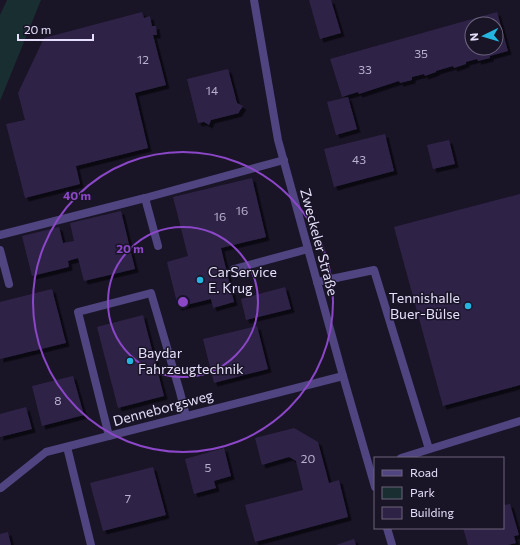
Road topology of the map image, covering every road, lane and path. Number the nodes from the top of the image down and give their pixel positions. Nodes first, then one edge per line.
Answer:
1 (254, 0) edge
2 (284, 160) junction
3 (144, 198) junction
4 (0, 235) edge
5 (158, 246) dead end
6 (308, 249) junction
7 (0, 250) edge
8 (234, 269) dead end
9 (317, 282) junction
10 (9, 284) dead end
11 (342, 376) junction
12 (186, 416) junction
13 (520, 421) edge
14 (109, 436) junction
15 (67, 446) junction
16 (429, 449) junction
17 (404, 457) edge
18 (372, 467) edge
19 (374, 480) edge
20 (1, 488) edge
21 (387, 529) edge
22 (91, 545) edge
23 (392, 545) edge

1 - 2 street, Zweckeler Straße
2 - 3 street
2 - 6 street, Zweckeler Straße
3 - 4 street
3 - 5 street
6 - 8 street
6 - 9 street, Zweckeler Straße
7 - 10 street
9 - 11 street, Zweckeler Straße
9 - 16 street
11 - 12 street, Denneborgsweg
11 - 18 street, Zweckeler Straße
12 - 14 street, Denneborgsweg
12 - 14 street
13 - 16 street
14 - 15 street, Denneborgsweg
15 - 20 street, Denneborgsweg
15 - 22 street
16 - 17 street
18 - 19 street, Zweckeler Straße
21 - 23 street

